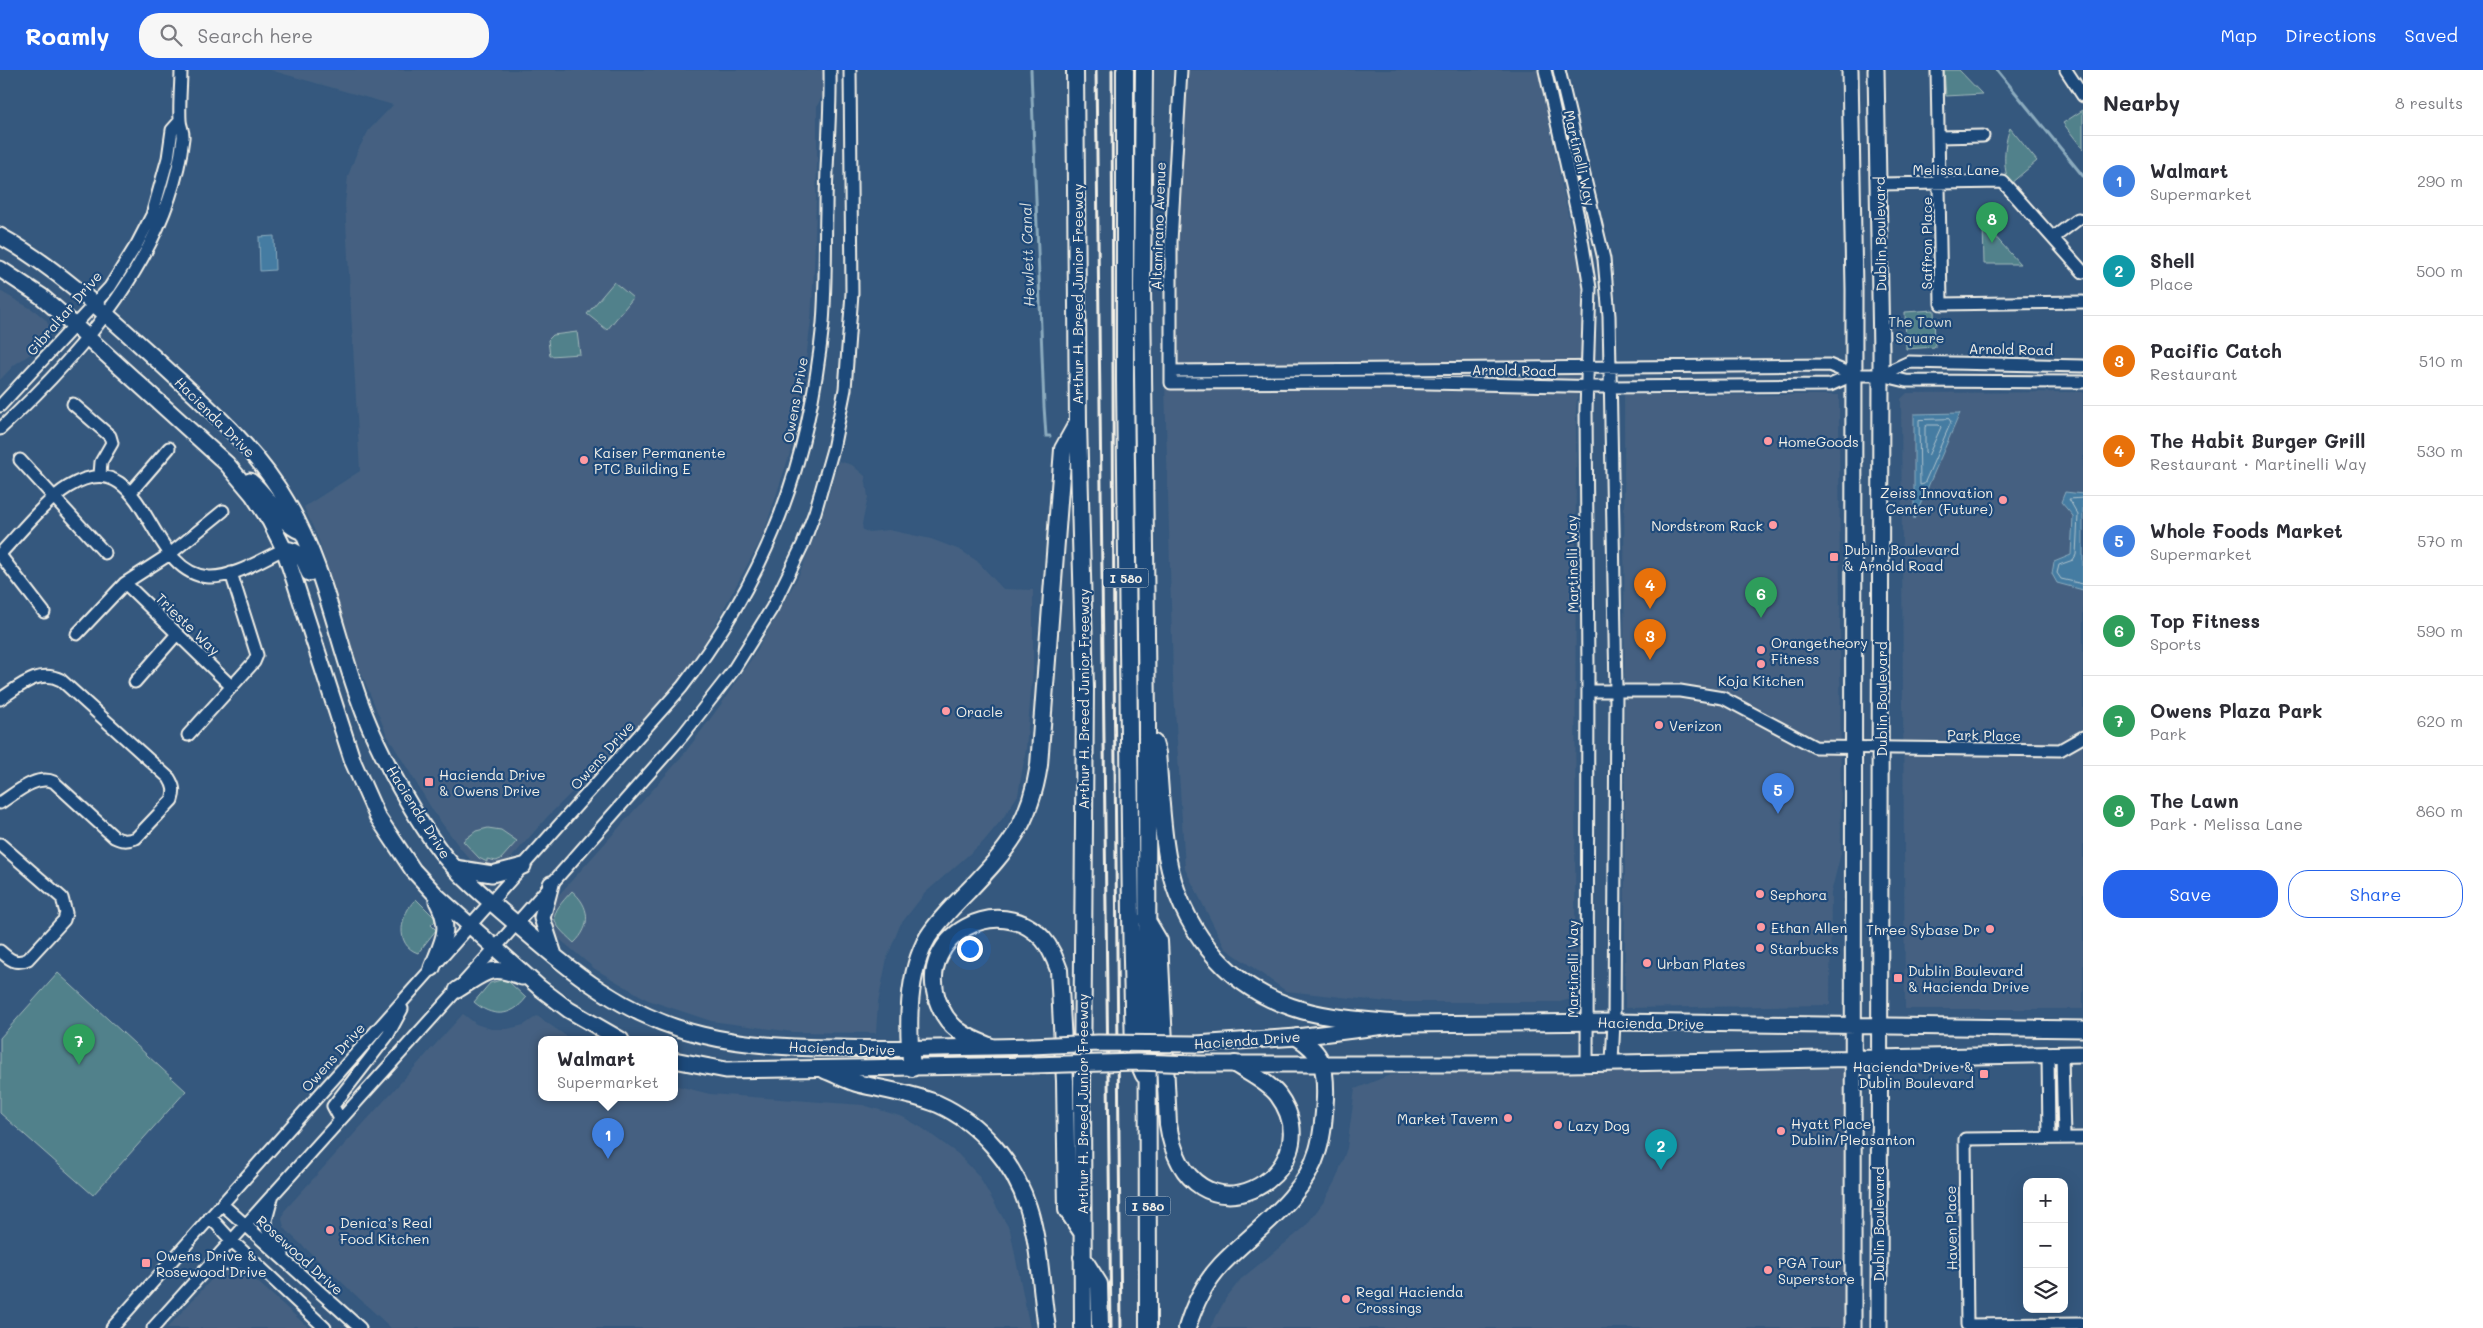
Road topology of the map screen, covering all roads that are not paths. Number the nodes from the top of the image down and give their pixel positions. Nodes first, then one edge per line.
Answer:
1 (181, 70) edge
2 (830, 70) edge
3 (850, 70) edge
4 (1075, 70) edge
5 (1125, 70) edge
6 (1144, 70) edge
7 (1180, 70) edge
8 (1545, 70) edge
9 (1559, 70) edge
10 (1850, 70) edge
11 (1876, 70) edge
12 (1937, 70) edge
13 (2066, 70) edge
14 (2083, 96) edge
15 (180, 121) junction
16 (1983, 136) dead end
17 (1939, 137) junction
18 (1940, 183) junction
19 (1879, 184) junction
20 (2078, 219) dead end
21 (0, 236) edge
22 (2054, 238) junction
23 (0, 269) edge
24 (2083, 272) edge
25 (2083, 302) edge
26 (94, 304) junction
27 (106, 314) junction
28 (75, 326) junction
29 (88, 338) junction
30 (2083, 366) edge
31 (1588, 368) junction
32 (1610, 368) junction
33 (1171, 371) junction
34 (1853, 375) junction
35 (1881, 375) junction
36 (2083, 382) edge
37 (1171, 383) joint
38 (1588, 386) junction
39 (1610, 387) junction
40 (73, 404) dead end
41 (0, 406) edge
42 (1078, 422) junction
43 (0, 429) edge
44 (169, 448) dead end
45 (20, 460) dead end
46 (227, 464) junction
47 (100, 475) junction
48 (131, 492) junction
49 (55, 498) junction
50 (223, 511) dead end
51 (304, 533) junction
52 (284, 549) junction
53 (105, 553) dead end
54 (170, 554) junction
55 (0, 555) edge
56 (231, 573) junction
57 (125, 583) junction
58 (44, 612) dead end
59 (334, 624) junction
60 (77, 634) dead end
61 (177, 634) junction
62 (134, 682) dead end
63 (231, 686) junction
64 (1588, 691) junction
65 (1616, 691) junction
66 (0, 699) edge
67 (1147, 720) junction
68 (188, 735) dead end
69 (2083, 737) edge
70 (1854, 748) junction
71 (1880, 748) junction
72 (0, 803) edge
73 (0, 844) edge
74 (523, 866) junction
75 (456, 868) junction
76 (551, 884) junction
77 (432, 890) junction
78 (492, 902) junction
79 (1146, 920) junction
80 (516, 924) junction
81 (470, 926) junction
82 (495, 948) junction
83 (0, 951) edge
84 (554, 957) junction
85 (432, 968) junction
86 (533, 981) junction
87 (413, 990) junction
88 (457, 990) junction
89 (1586, 1022) junction
90 (1614, 1022) junction
91 (1401, 1024) junction
92 (1852, 1025) junction
93 (1879, 1025) junction
94 (2083, 1029) edge
95 (614, 1036) edge
96 (1297, 1037) junction
97 (990, 1046) junction
98 (909, 1050) junction
99 (2083, 1054) edge
100 (2055, 1055) junction
101 (1852, 1058) junction
102 (1878, 1058) junction
103 (678, 1061) edge
104 (1612, 1062) junction
105 (1587, 1063) junction
106 (1235, 1064) junction
107 (1322, 1065) junction
108 (912, 1068) junction
109 (825, 1070) junction
110 (1148, 1084) junction
111 (340, 1119) junction
112 (2048, 1138) junction
113 (2064, 1138) junction
114 (2083, 1138) edge
115 (273, 1193) junction
116 (222, 1204) junction
117 (210, 1217) junction
118 (244, 1225) junction
119 (1082, 1232) junction
120 (231, 1240) junction
121 (1082, 1257) junction
122 (289, 1265) junction
123 (260, 1267) junction
124 (203, 1271) junction
125 (2083, 1324) edge
126 (2042, 1326) edge
127 (112, 1328) edge
128 (153, 1328) edge
129 (325, 1328) edge
130 (360, 1328) edge
131 (1047, 1328) edge
132 (1083, 1328) edge
133 (1100, 1328) edge
134 (1148, 1328) edge
135 (1187, 1328) edge
136 (1852, 1328) edge
137 (1878, 1328) edge

1 - 15 street, Gibraltar Drive
2 - 74 street, Owens Drive
3 - 76 street
4 - 42 highway, Arthur H. Breed Junior Freeway
5 - 110 highway, I 580
6 - 67 highway, I 580
7 - 33 street, Altamirano Avenue
8 - 31 street, Martinelli Way
9 - 32 street, Martinelli Way
10 - 34 main road, Dublin Boulevard
11 - 19 main road, Dublin Boulevard
12 - 17 street, Saffron Place
13 - 14 street
15 - 26 street, Gibraltar Drive
15 - 27 street, Gibraltar Drive
16 - 17 street
17 - 18 street, Saffron Place
18 - 19 street, Melissa Lane
18 - 22 street, Melissa Lane
18 - 25 street, Saffron Place
19 - 35 main road, Dublin Boulevard
20 - 22 street
21 - 26 main road, Hacienda Drive
22 - 24 street, Melissa Lane
23 - 28 main road, Hacienda Drive
26 - 27 main road, Hacienda Drive
26 - 28 street, Gibraltar Drive
27 - 29 street, Gibraltar Drive
27 - 51 main road, Hacienda Drive
28 - 29 main road, Hacienda Drive
28 - 41 street, Gibraltar Drive
29 - 43 street, Gibraltar Drive
29 - 46 main road, Hacienda Drive
30 - 35 street, Arnold Road
31 - 32 street, Arnold Road
31 - 33 street, Arnold Road
31 - 38 street, Martinelli Way
32 - 34 street, Arnold Road
32 - 39 street, Martinelli Way
33 - 37 street, Altamirano Avenue
34 - 35 street, Arnold Road
34 - 39 street, Arnold Road
34 - 70 main road, Dublin Boulevard
35 - 36 street, Arnold Road
35 - 71 main road, Dublin Boulevard
37 - 38 street, Arnold Road
38 - 39 street, Arnold Road
38 - 64 street, Martinelli Way
39 - 65 street, Martinelli Way
40 - 47 street
42 - 98 highway
42 - 119 highway, Arthur H. Breed Junior Freeway
44 - 48 street
45 - 49 street
46 - 51 main road
46 - 52 main road, Hacienda Drive
47 - 48 street
47 - 49 street
48 - 54 street
49 - 53 street
49 - 55 street
50 - 54 street
51 - 59 main road, Hacienda Drive
52 - 56 street
52 - 59 main road
52 - 77 main road, Hacienda Drive
54 - 56 street
54 - 57 street
55 - 58 street
56 - 63 street
57 - 60 street
57 - 61 street, Trieste Way
59 - 75 main road, Hacienda Drive
61 - 62 street
61 - 63 street, Trieste Way
63 - 68 street
64 - 65 street, Park Place
64 - 89 street, Martinelli Way
65 - 70 street, Park Place
65 - 90 street, Martinelli Way
66 - 72 street
67 - 79 highway, I 580
67 - 91 highway
69 - 71 street, Park Place
70 - 71 street, Park Place
70 - 92 main road, Dublin Boulevard
71 - 93 main road, Dublin Boulevard
73 - 83 street
74 - 75 main road
74 - 78 street, Owens Drive
75 - 78 main road, Hacienda Drive
76 - 80 street
76 - 84 main road
77 - 81 main road, Hacienda Drive
77 - 85 main road
78 - 80 main road, Hacienda Drive
78 - 81 street, Owens Drive
79 - 106 highway
79 - 110 highway, I 580
80 - 82 street
80 - 84 main road, Hacienda Drive
81 - 82 main road, Hacienda Drive
81 - 85 street, Owens Drive
82 - 86 main road, Hacienda Drive
82 - 88 street
84 - 98 main road, Hacienda Drive
85 - 87 street, Owens Drive
86 - 88 main road
86 - 95 main road, Hacienda Drive
87 - 111 street
87 - 116 street, Owens Drive
88 - 111 street
89 - 90 main road, Hacienda Drive
89 - 91 main road, Hacienda Drive
89 - 105 street, Martinelli Way
90 - 92 main road, Hacienda Drive
90 - 104 street, Martinelli Way
91 - 96 main road, Hacienda Drive
92 - 93 main road, Hacienda Drive
92 - 101 main road, Dublin Boulevard
93 - 94 main road, Hacienda Drive
93 - 102 main road, Dublin Boulevard
96 - 97 main road, Hacienda Drive, bridge
96 - 107 highway
97 - 98 main road, Hacienda Drive
97 - 119 highway
98 - 108 highway
99 - 100 main road, Hacienda Drive
100 - 102 main road, Hacienda Drive
100 - 112 street
100 - 113 street
101 - 102 main road, Hacienda Drive
101 - 104 main road, Hacienda Drive
101 - 136 main road, Dublin Boulevard
102 - 137 main road, Dublin Boulevard
103 - 109 main road, Hacienda Drive
104 - 105 main road, Hacienda Drive
105 - 107 main road, Hacienda Drive
106 - 107 main road, Hacienda Drive
106 - 108 main road, Hacienda Drive, bridge
107 - 135 highway
108 - 109 main road, Hacienda Drive
109 - 131 highway
110 - 134 highway, I 580
111 - 115 street
112 - 113 street, Haven Place
112 - 126 street, Haven Place
113 - 114 street, Haven Place
115 - 118 street
115 - 122 street
116 - 117 street, Owens Drive
116 - 118 street, Rosewood Drive
117 - 120 street
117 - 127 street, Owens Drive
118 - 120 street
118 - 122 street, Rosewood Drive
119 - 121 highway, Arthur H. Breed Junior Freeway
120 - 123 street
120 - 124 street
121 - 132 highway, Arthur H. Breed Junior Freeway
121 - 133 highway
122 - 130 street, Rosewood Drive
123 - 124 street
123 - 129 street
124 - 128 street
125 - 126 street, Haven Place

